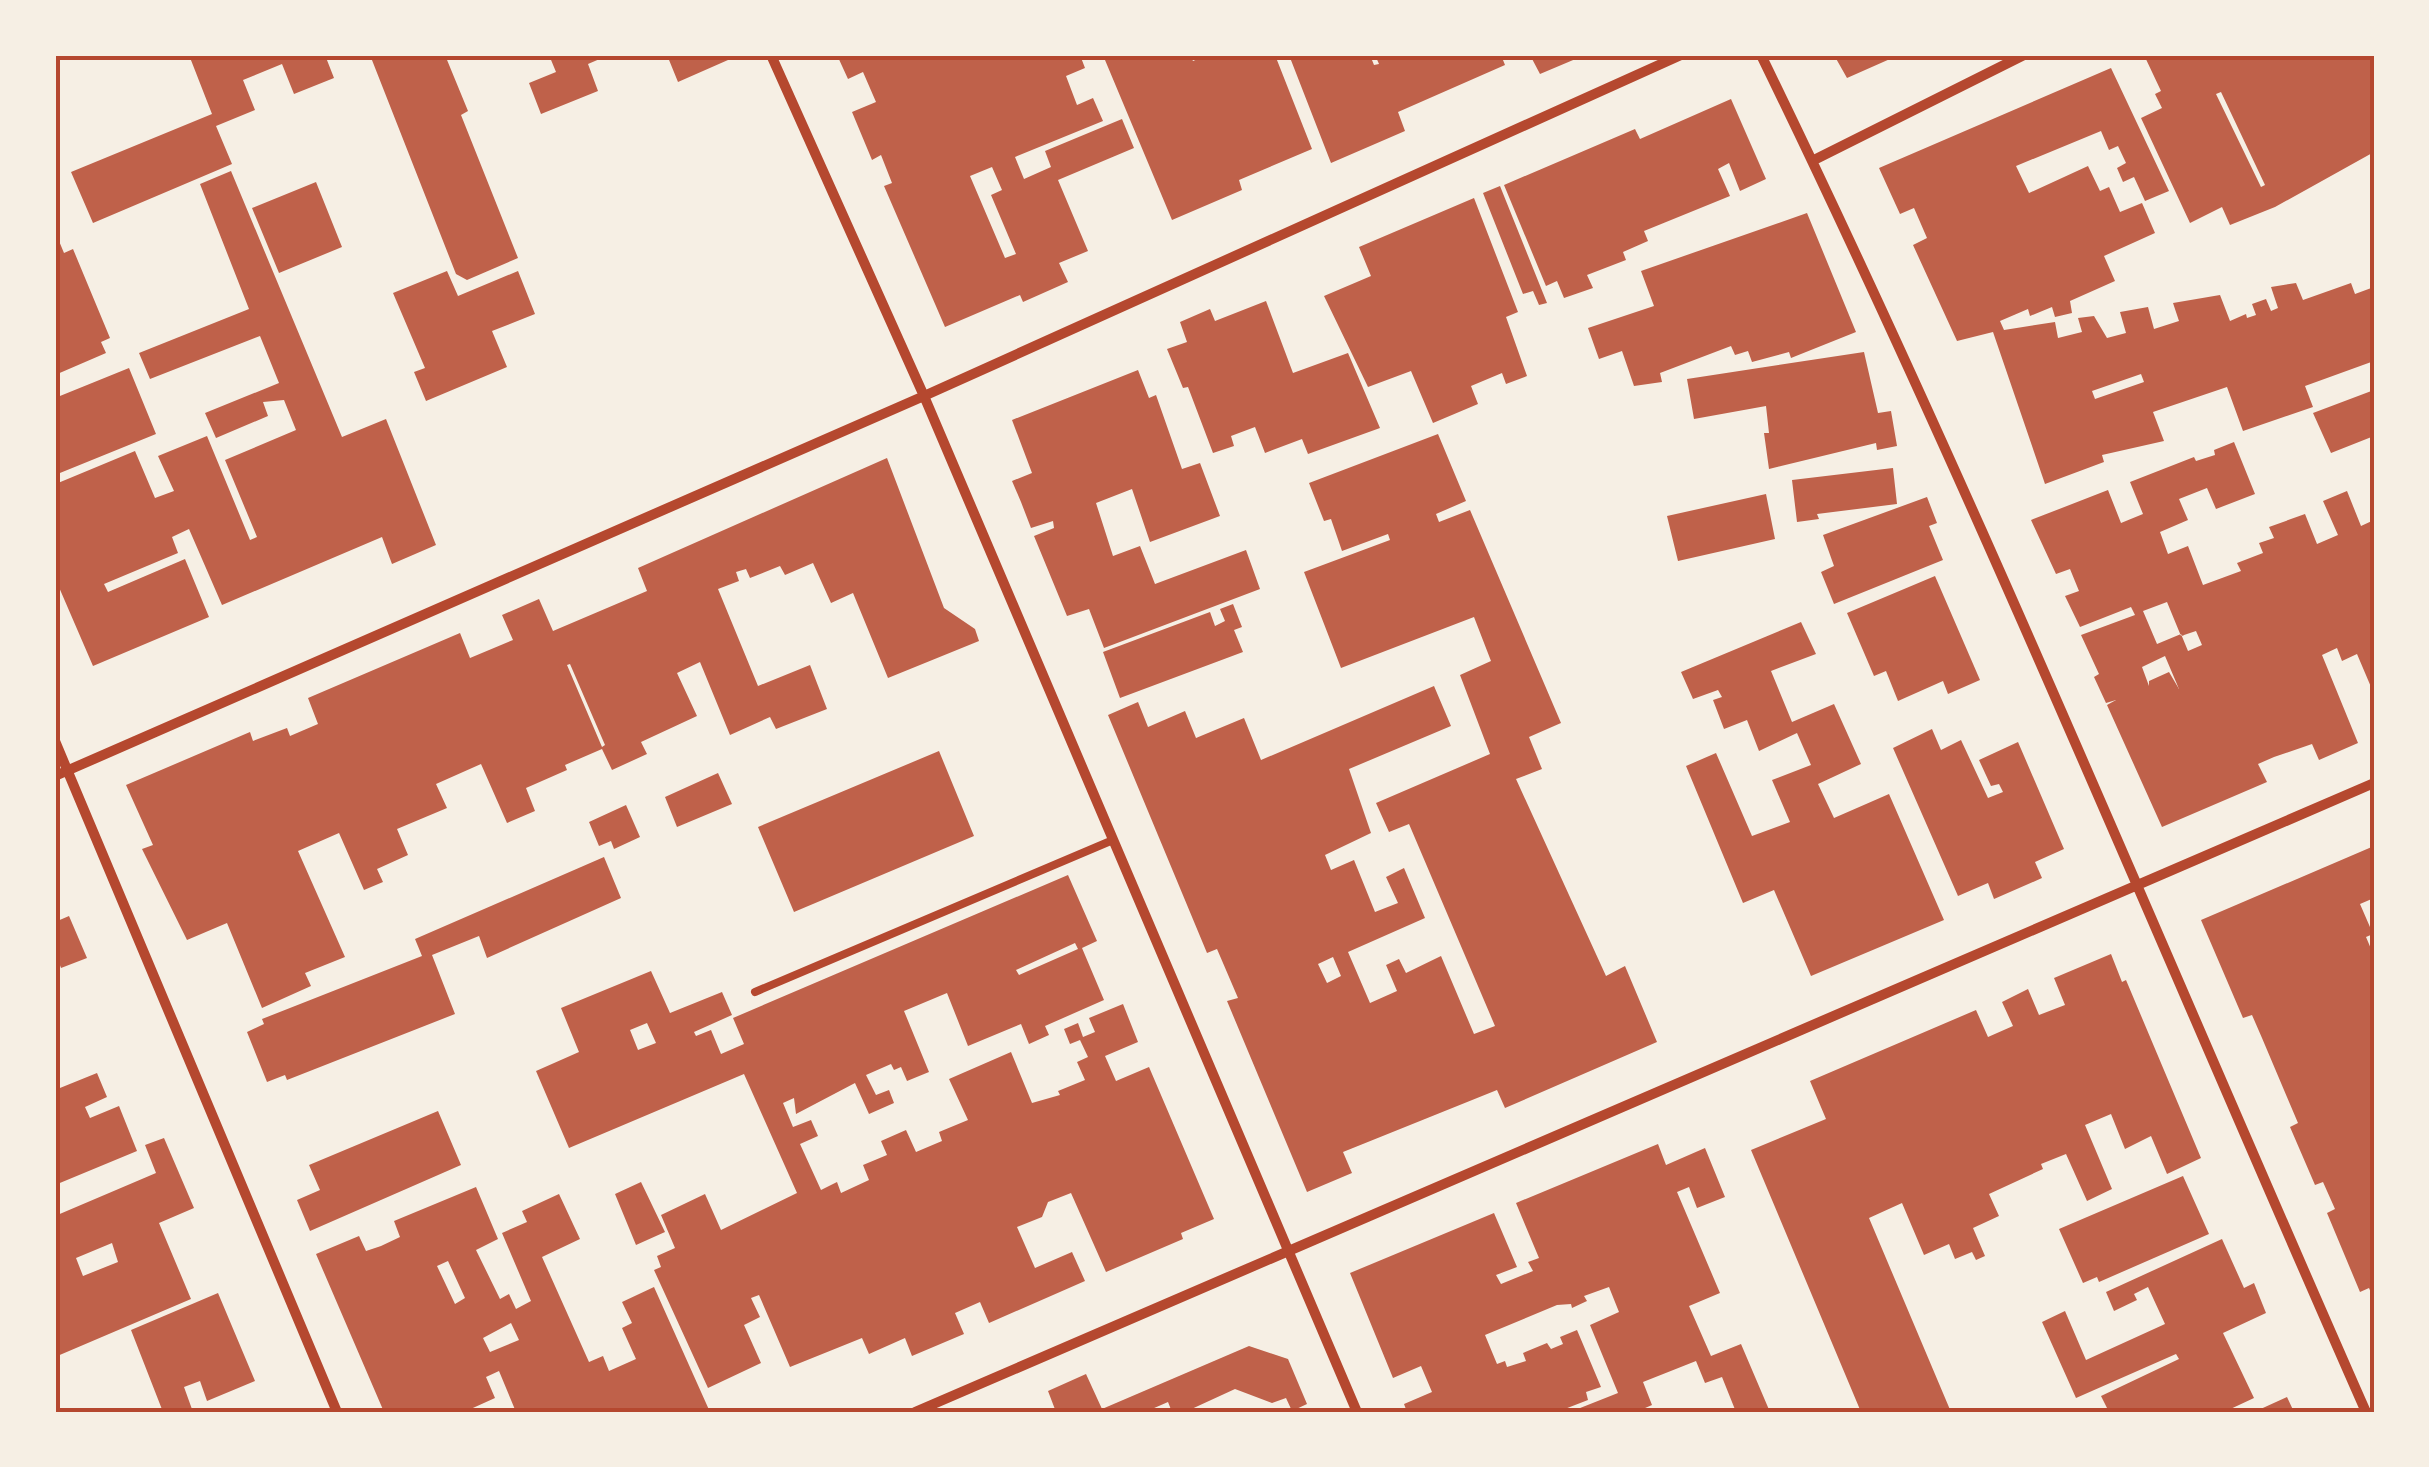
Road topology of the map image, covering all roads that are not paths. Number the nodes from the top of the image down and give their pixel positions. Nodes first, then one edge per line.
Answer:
1 (771, 55) edge
2 (1682, 55) edge
3 (1761, 55) edge
4 (2024, 55) edge
5 (1812, 161) junction
6 (924, 396) junction
7 (55, 740) edge
8 (68, 771) junction
9 (55, 776) edge
10 (2374, 783) edge
11 (1113, 840) junction
12 (2133, 885) junction
13 (755, 992) dead end
14 (1289, 1250) junction
15 (337, 1412) edge
16 (915, 1412) edge
17 (1356, 1412) edge
18 (2366, 1412) edge

1 - 6 street
2 - 6 street
3 - 5 street
4 - 5 street
5 - 12 street
6 - 8 street
6 - 11 street
7 - 8 street
8 - 9 street
8 - 15 street
10 - 12 street
11 - 13 lane
11 - 14 street
12 - 14 street
12 - 18 street
14 - 16 street
14 - 17 street

